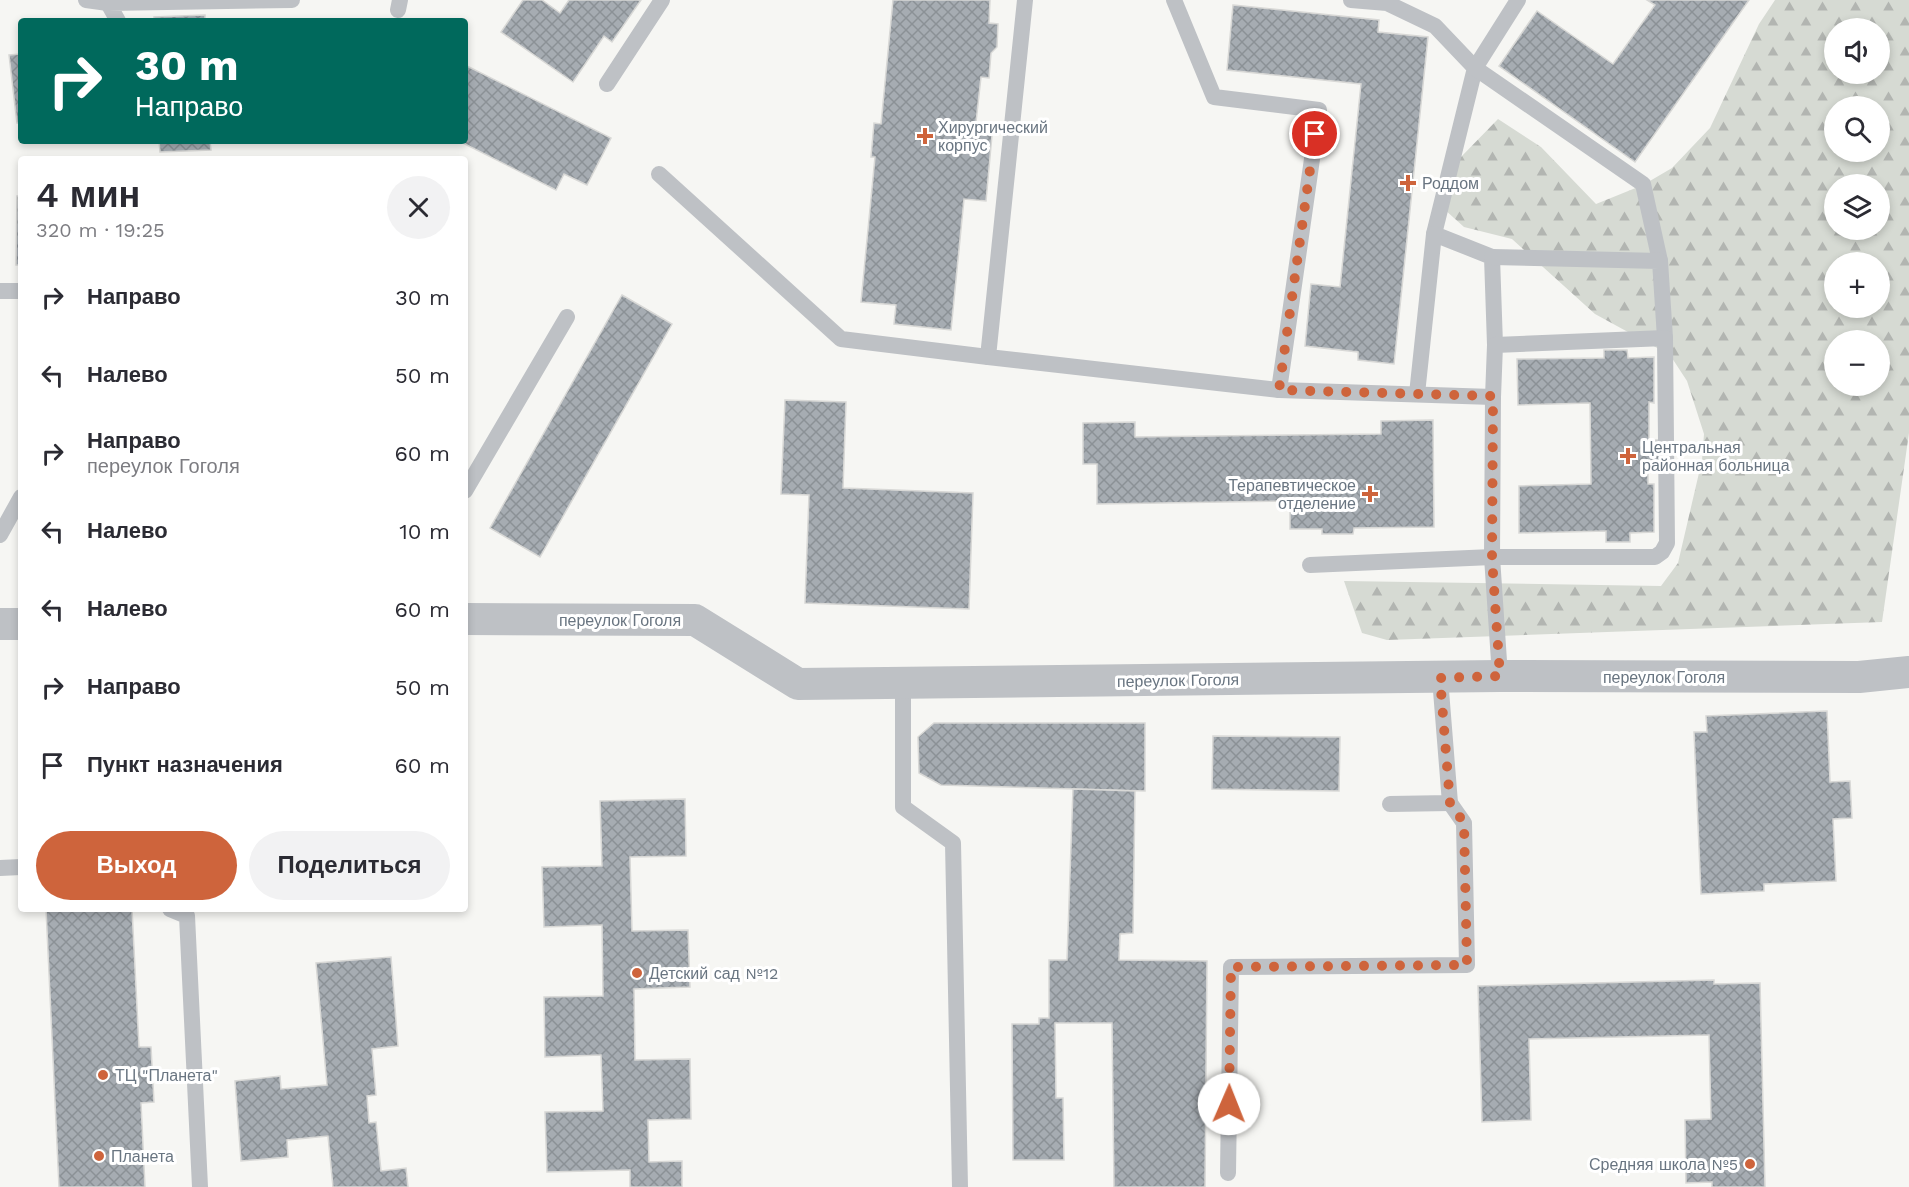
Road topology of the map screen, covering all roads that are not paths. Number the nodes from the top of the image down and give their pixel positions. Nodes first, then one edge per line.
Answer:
1 (86, 0) edge
2 (292, 0) edge
3 (662, 0) edge
4 (1025, 0) edge
5 (1174, 0) edge
6 (1351, 0) edge
7 (1518, 0) edge
8 (108, 1) edge
9 (1386, 1) edge
10 (116, 18) edge
11 (1474, 68) junction
12 (607, 84) dead end
13 (659, 174) dead end
14 (1434, 234) junction
15 (1492, 257) junction
16 (1660, 261) junction
17 (0, 291) edge
18 (18, 291) edge
19 (567, 317) dead end
20 (1665, 338) junction
21 (1495, 345) junction
22 (988, 357) junction
23 (1279, 390) junction
24 (1417, 394) junction
25 (1493, 396) junction
26 (468, 486) edge
27 (18, 502) edge
28 (0, 535) edge
29 (1492, 558) junction
30 (1310, 565) dead end
31 (468, 620) edge
32 (0, 624) edge
33 (18, 624) edge
34 (1909, 672) edge
35 (1500, 676) junction
36 (1440, 678) junction
37 (903, 684) junction
38 (1450, 803) junction
39 (1390, 804) dead end
40 (0, 867) edge
41 (18, 867) edge
42 (177, 912) edge
43 (1228, 1173) dead end
44 (200, 1187) edge
45 (960, 1187) edge

1 - 8 lane
2 - 8 lane
3 - 12 lane
4 - 22 lane
5 - 23 lane
6 - 9 lane
7 - 11 lane
8 - 10 lane
9 - 11 lane
11 - 14 lane
11 - 16 lane
13 - 22 lane
14 - 15 lane
14 - 24 lane
15 - 16 lane
15 - 21 lane
16 - 20 lane
17 - 18 lane
19 - 26 lane
20 - 21 lane
20 - 29 lane
21 - 25 lane
22 - 23 lane
23 - 24 lane
24 - 25 lane
25 - 29 lane
27 - 28 lane
29 - 30 lane
29 - 35 lane
31 - 37 street, переулок Гоголя
32 - 33 street
34 - 35 street, переулок Гоголя
35 - 36 street, переулок Гоголя
36 - 37 street, переулок Гоголя
36 - 38 lane
37 - 45 lane
38 - 39 lane
38 - 43 lane
40 - 41 lane
42 - 44 lane

